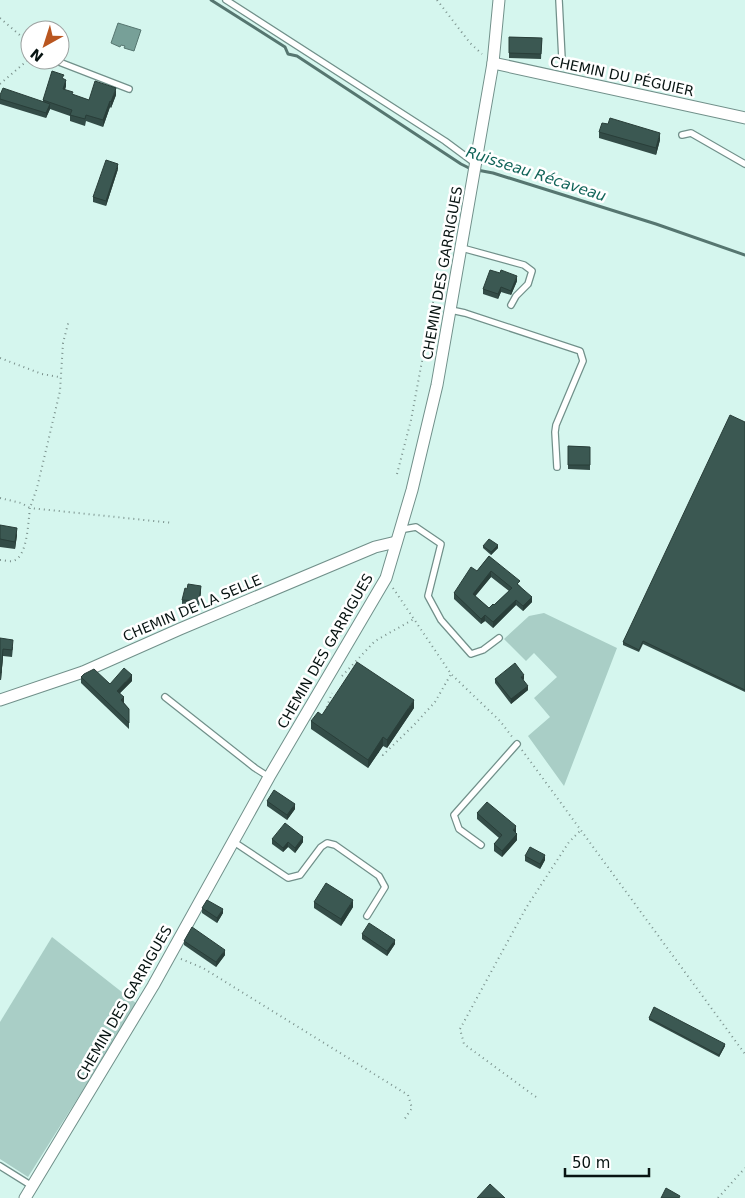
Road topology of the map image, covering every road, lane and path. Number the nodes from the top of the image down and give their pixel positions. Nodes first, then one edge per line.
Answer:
1 (226, 0) edge
2 (437, 0) edge
3 (499, 0) edge
4 (560, 0) edge
5 (0, 18) edge
6 (20, 35) edge
7 (562, 59) dead end
8 (494, 60) junction
9 (70, 66) edge
10 (20, 67) edge
11 (0, 84) edge
12 (129, 89) dead end
13 (745, 118) edge
14 (682, 135) dead end
15 (745, 164) edge
16 (475, 169) junction
17 (462, 248) junction
18 (456, 281) junction
19 (511, 304) dead end
20 (451, 310) junction
21 (68, 320) dead end
22 (0, 358) edge
23 (60, 378) junction
24 (557, 467) dead end
25 (397, 474) dead end
26 (0, 498) edge
27 (30, 508) junction
28 (173, 523) dead end
29 (399, 530) junction
30 (396, 542) junction
31 (0, 560) edge
32 (386, 578) junction
33 (414, 619) junction
34 (499, 638) dead end
35 (451, 674) junction
36 (342, 676) dead end
37 (332, 693) dead end
38 (165, 697) dead end
39 (0, 700) edge
40 (324, 714) edge
41 (517, 744) junction
42 (375, 750) edge
43 (269, 777) junction
44 (581, 830) junction
45 (234, 842) junction
46 (481, 845) dead end
47 (367, 916) dead end
48 (171, 954) junction
49 (745, 1054) edge
50 (536, 1097) dead end
51 (404, 1120) dead end
52 (0, 1166) edge
53 (745, 1168) edge
54 (29, 1194) edge
55 (718, 1198) edge

1 - 16 lane
2 - 8 path
3 - 8 street, CHEMIN DES GARRIGUES
4 - 7 lane
5 - 6 path
8 - 13 street, CHEMIN DU PÉGUIER
8 - 16 street, CHEMIN DES GARRIGUES
9 - 12 lane
10 - 11 path
14 - 15 lane
16 - 17 street, CHEMIN DES GARRIGUES
17 - 18 street, CHEMIN DES GARRIGUES
17 - 19 lane
18 - 20 street, CHEMIN DES GARRIGUES
18 - 25 path
20 - 24 lane
20 - 29 street, CHEMIN DES GARRIGUES
21 - 23 path
22 - 23 path
23 - 27 path
26 - 27 path
27 - 28 path
27 - 31 path
29 - 30 street, CHEMIN DES GARRIGUES
29 - 34 lane
30 - 32 street, CHEMIN DES GARRIGUES
30 - 39 street, CHEMIN DE LA SELLE
32 - 33 path
32 - 43 street, CHEMIN DES GARRIGUES
33 - 35 path
33 - 36 path
35 - 41 path
35 - 42 path
37 - 40 path
38 - 43 lane
41 - 44 path
41 - 46 lane
43 - 45 street, CHEMIN DES GARRIGUES
44 - 49 path
44 - 50 path
45 - 47 lane
45 - 48 street, CHEMIN DES GARRIGUES
48 - 51 path
48 - 54 street, CHEMIN DES GARRIGUES
52 - 54 lane
53 - 55 path

